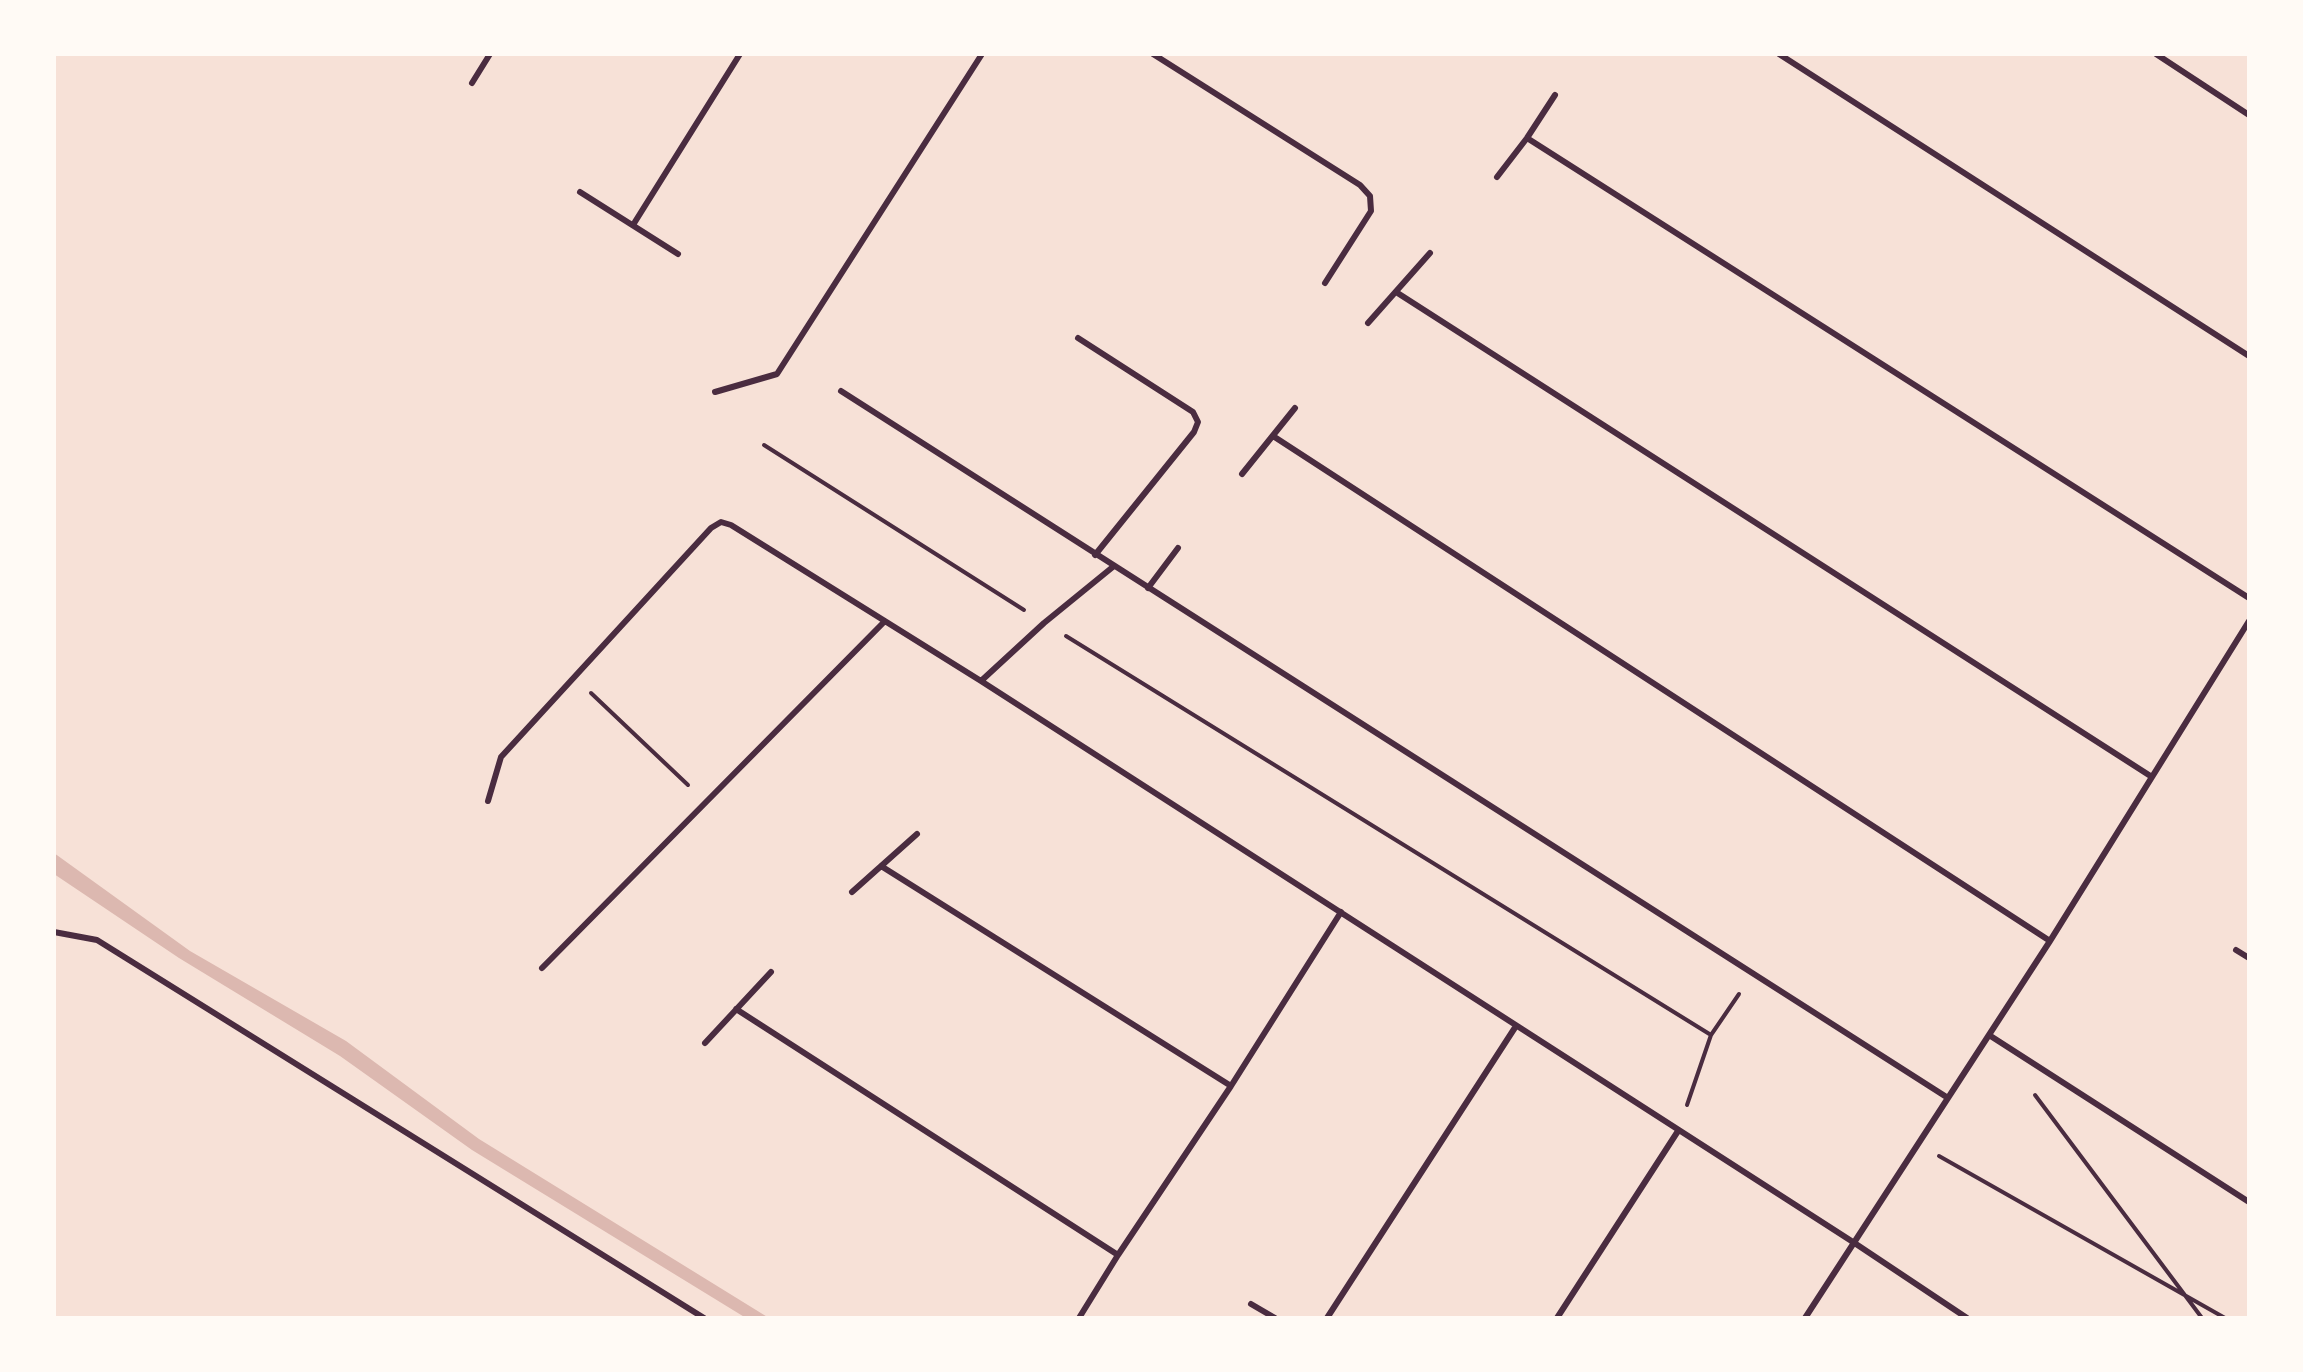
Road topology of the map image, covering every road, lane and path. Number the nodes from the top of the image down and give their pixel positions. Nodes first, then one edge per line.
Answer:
1 (490, 54) edge
2 (740, 54) edge
3 (982, 54) edge
4 (1153, 54) edge
5 (1779, 54) edge
6 (2156, 54) edge
7 (472, 83) dead end
8 (1555, 95) dead end
9 (2249, 115) edge
10 (1527, 138) junction
11 (1497, 177) dead end
12 (580, 192) dead end
13 (633, 225) junction
14 (1430, 253) dead end
15 (678, 254) dead end
16 (1325, 283) dead end
17 (1396, 292) junction
18 (1368, 323) dead end
19 (1078, 338) dead end
20 (2249, 356) edge
21 (841, 391) dead end
22 (715, 392) dead end
23 (1295, 408) dead end
24 (1273, 436) junction
25 (764, 445) dead end
26 (1242, 474) dead end
27 (1178, 548) dead end
28 (1095, 555) junction
29 (1114, 566) junction
30 (1148, 588) junction
31 (2249, 598) edge
32 (2249, 621) edge
33 (884, 622) junction
34 (1044, 622) junction
35 (573, 676) junction
36 (981, 681) junction
37 (2152, 777) junction
38 (488, 801) dead end
39 (707, 802) junction
40 (918, 834) dead end
41 (881, 866) junction
42 (852, 892) dead end
43 (1341, 912) junction
44 (54, 932) edge
45 (2050, 941) junction
46 (2236, 950) dead end
47 (2249, 958) edge
48 (542, 968) dead end
49 (771, 972) dead end
50 (1752, 974) junction
51 (736, 1009) junction
52 (1516, 1026) junction
53 (1711, 1035) junction
54 (1989, 1035) junction
55 (705, 1042) dead end
56 (1231, 1086) junction
57 (2032, 1092) dead end
58 (1948, 1098) junction
59 (1678, 1131) junction
60 (1918, 1144) junction
61 (2249, 1202) edge
62 (1853, 1242) junction
63 (1118, 1255) junction
64 (2189, 1299) junction
65 (1251, 1304) dead end
66 (704, 1318) edge
67 (1079, 1318) edge
68 (1275, 1318) edge
69 (1327, 1318) edge
70 (1557, 1318) edge
71 (1805, 1318) edge
72 (1966, 1318) edge
73 (2202, 1318) edge
74 (2225, 1318) edge

1 - 7 street
2 - 13 street
3 - 22 street
4 - 16 street
5 - 20 street
6 - 9 street
8 - 10 street
10 - 11 street
10 - 31 street
12 - 13 street
13 - 15 street
14 - 17 street
17 - 18 street
17 - 37 street
19 - 28 street
21 - 28 street
23 - 24 street
24 - 26 street
24 - 45 street
25 - 34 path
27 - 30 street
28 - 29 street
29 - 30 street
29 - 34 street
30 - 50 street
32 - 37 street
33 - 35 street
33 - 36 street
33 - 39 street
34 - 36 street
34 - 53 path
35 - 38 street
35 - 39 path
36 - 43 street
37 - 45 street
39 - 48 street
40 - 41 street
41 - 42 street
41 - 56 street
43 - 52 street
43 - 56 street
44 - 66 street
45 - 54 street
46 - 47 street
49 - 51 street
50 - 53 path
50 - 58 street
51 - 55 street
51 - 63 street
52 - 59 street
52 - 69 street
53 - 59 path
54 - 58 street
54 - 61 street
56 - 63 street
57 - 64 path
58 - 60 street
59 - 62 street
59 - 70 street
60 - 62 street
60 - 64 path
62 - 71 street
62 - 72 street
63 - 67 street
64 - 73 path
64 - 74 path
65 - 68 street

